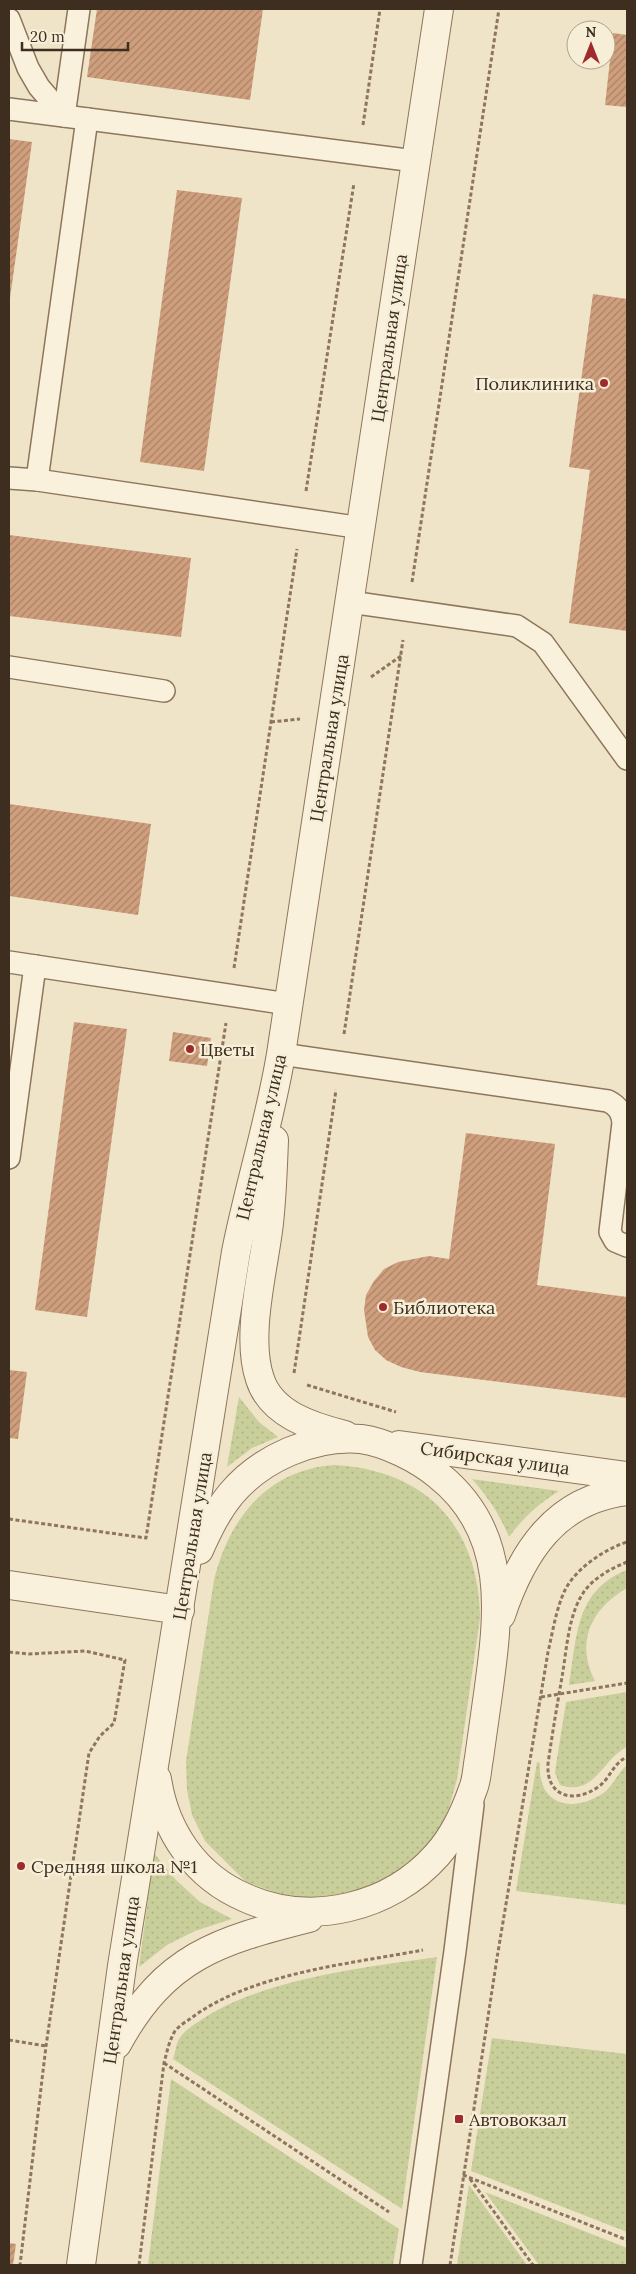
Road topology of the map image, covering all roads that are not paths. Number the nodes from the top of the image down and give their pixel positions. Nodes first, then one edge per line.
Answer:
1 (79, 9) edge
2 (439, 9) edge
3 (9, 18) edge
4 (9, 109) edge
5 (64, 116) junction
6 (88, 120) junction
7 (415, 161) junction
8 (9, 478) edge
9 (37, 480) junction
10 (362, 528) junction
11 (350, 602) junction
12 (9, 668) edge
13 (164, 691) dead end
14 (627, 759) edge
15 (9, 962) edge
16 (35, 966) junction
17 (288, 1004) junction
18 (281, 1054) junction
19 (276, 1088) junction
20 (9, 1158) edge
21 (627, 1246) edge
22 (363, 1439) junction
23 (627, 1476) edge
24 (627, 1491) edge
25 (186, 1577) junction
26 (9, 1585) edge
27 (180, 1610) junction
28 (497, 1628) junction
29 (158, 1740) junction
30 (475, 1786) junction
31 (344, 1909) junction
32 (110, 2056) junction
33 (81, 2265) edge
34 (412, 2265) edge

1 - 5 lane
2 - 7 street, Центральная улица
3 - 5 lane
4 - 5 lane
5 - 6 lane
6 - 7 lane
6 - 9 lane
7 - 10 street, Центральная улица
8 - 9 lane
9 - 10 lane
10 - 11 street, Центральная улица
11 - 14 lane
11 - 17 street, Центральная улица
12 - 13 lane
15 - 16 lane
16 - 17 lane
16 - 20 lane
17 - 18 street, Центральная улица
18 - 19 street, Центральная улица
18 - 21 lane
19 - 22 street
19 - 25 street, Центральная улица
22 - 23 street, Сибирская улица
22 - 25 street
22 - 28 street
24 - 28 street
25 - 27 street, Центральная улица
26 - 27 street
27 - 29 street, Центральная улица
28 - 30 street
29 - 31 street
29 - 32 street, Центральная улица
30 - 31 street
30 - 34 lane
31 - 32 street
32 - 33 street, Центральная улица

